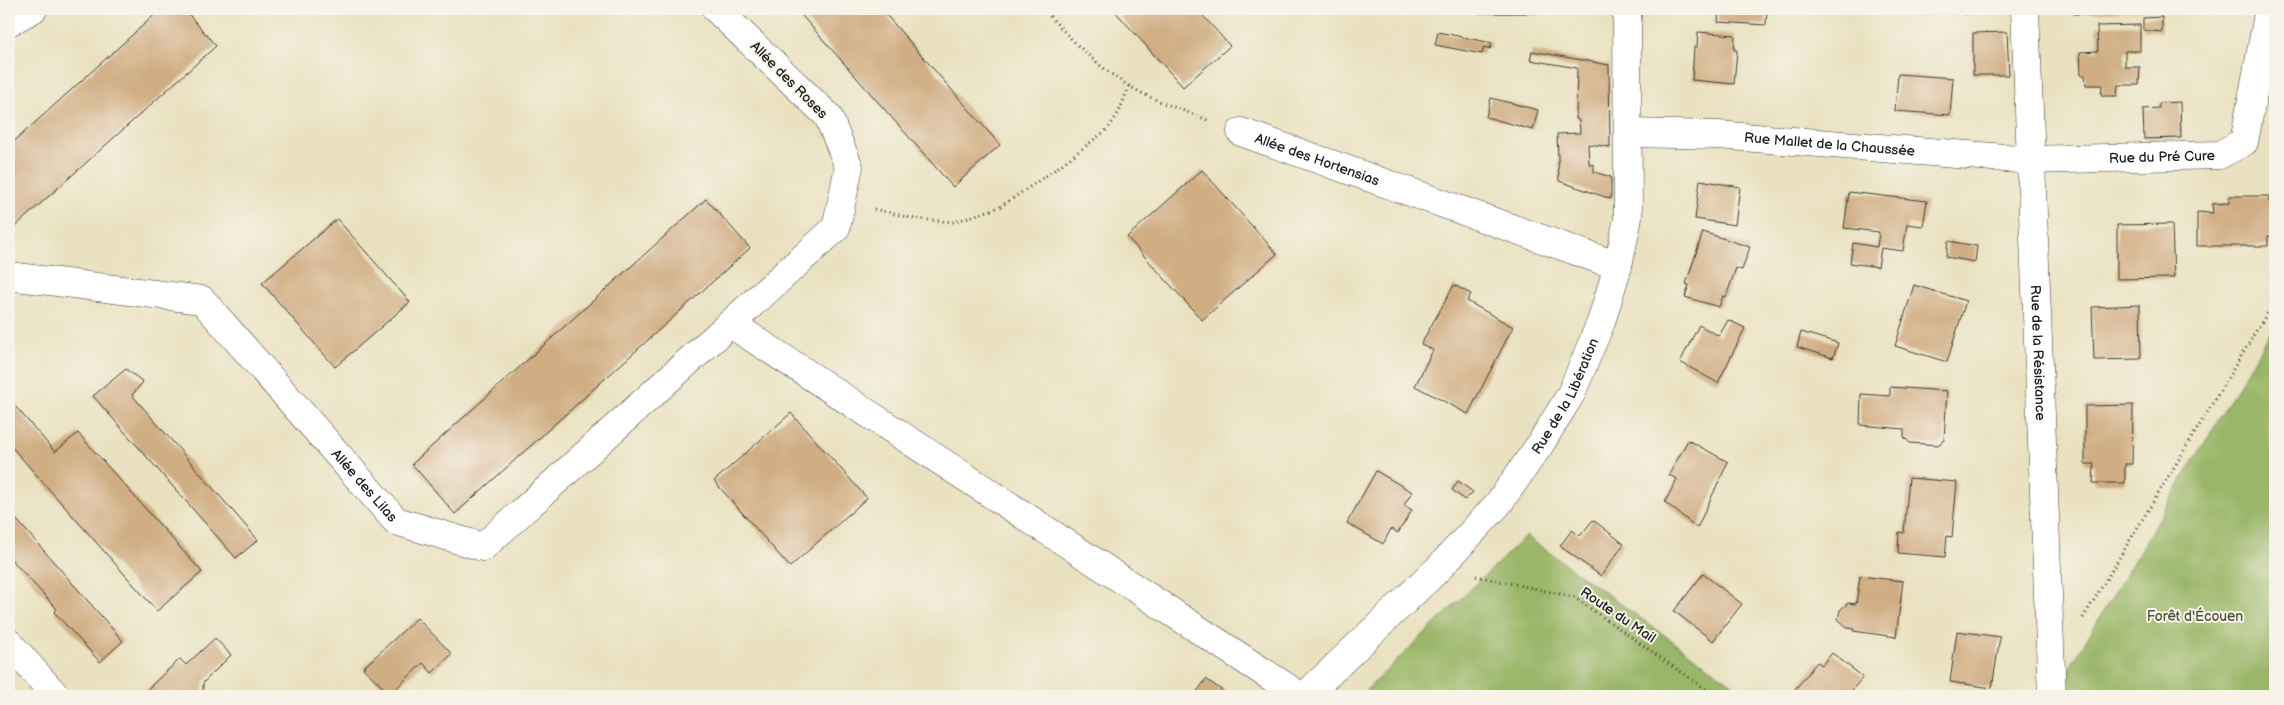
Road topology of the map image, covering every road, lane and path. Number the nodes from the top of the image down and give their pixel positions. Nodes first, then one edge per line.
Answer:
1 (33, 9) edge
2 (716, 9) edge
3 (1042, 9) edge
4 (1627, 9) edge
5 (2025, 9) edge
6 (2269, 9) edge
7 (9, 22) edge
8 (1129, 86) junction
9 (1241, 132) joint
10 (1629, 133) junction
11 (2030, 160) junction
12 (842, 201) junction
13 (1618, 266) junction
14 (9, 276) edge
15 (2275, 300) edge
16 (731, 324) junction
17 (1438, 569) junction
18 (2081, 621) dead end
19 (9, 643) edge
20 (56, 696) edge
21 (1300, 696) edge
22 (1305, 696) edge
23 (1714, 696) edge
24 (2052, 696) edge

1 - 7 street
2 - 12 street, Allée des Roses
3 - 8 path, Allée des Hortensias
4 - 10 street, Rue de la Libération
5 - 11 street, Rue de la Résistance
6 - 11 street, Rue du Pré Cure
8 - 9 path, Allée des Hortensias
8 - 12 path
9 - 13 street, Allée des Hortensias
10 - 11 street, Rue Mallet de la Chaussée
10 - 13 street, Rue de la Libération
11 - 24 street, Rue de la Résistance
12 - 16 street, Allée des Roses
13 - 17 street, Rue de la Libération
14 - 16 street, Allée des Lilas
15 - 18 path
16 - 21 street
17 - 22 street, Rue de la Libération
17 - 23 path, Route du Mail
19 - 20 street

